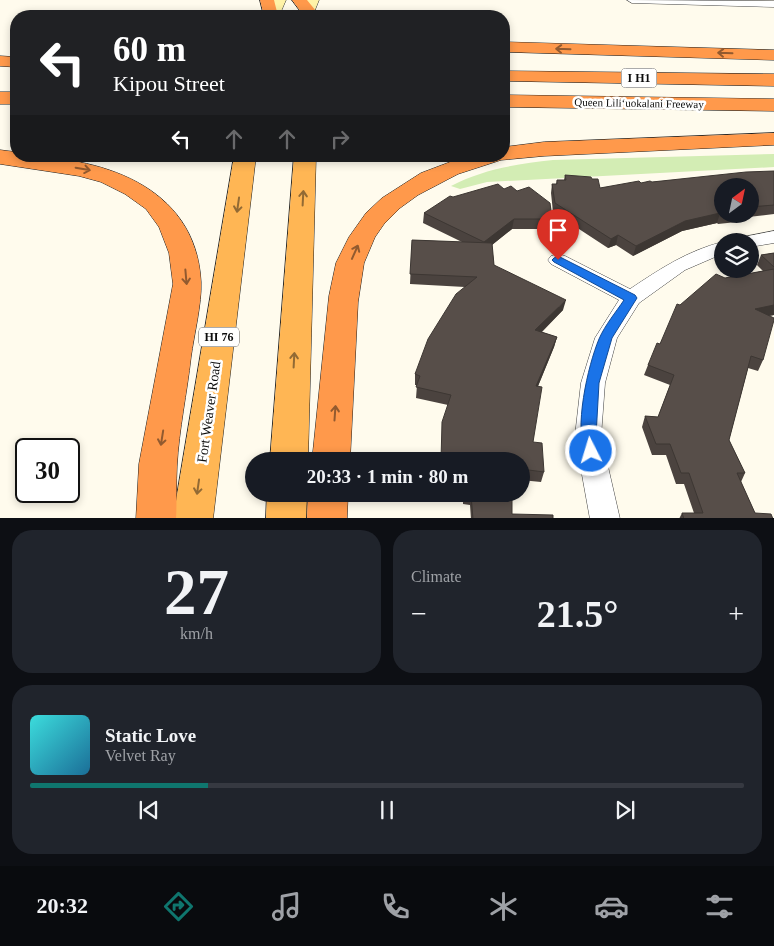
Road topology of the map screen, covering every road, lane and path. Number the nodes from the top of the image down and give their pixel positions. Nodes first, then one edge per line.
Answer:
1 (632, 0) edge
2 (774, 4) edge
3 (510, 47) edge
4 (774, 55) edge
5 (510, 76) edge
6 (774, 80) edge
7 (510, 101) edge
8 (774, 105) edge
9 (774, 137) edge
10 (510, 138) edge
11 (510, 153) edge
12 (34, 162) edge
13 (244, 162) edge
14 (305, 162) edge
15 (471, 162) edge
16 (774, 237) edge
17 (759, 240) edge
18 (714, 250) edge
19 (558, 260) dead end
20 (631, 298) junction
21 (289, 452) edge
22 (332, 452) edge
23 (287, 502) edge
24 (328, 502) edge
25 (156, 518) edge
26 (194, 518) edge
27 (286, 518) edge
28 (327, 518) edge
29 (605, 518) edge

1 - 2 street
4 -> 3 highway
5 - 6 highway, Queen Liliʻuokalani Freeway / I H1
7 - 8 highway, Queen Liliʻuokalani Freeway / I H1
9 - 10 highway
9 - 11 highway
12 -> 25 highway
13 -> 26 highway, Fort Weaver Road / HI 76
21 -> 14 highway
22 -> 15 highway
16 - 17 street
18 - 20 street
19 - 20 street
20 - 29 street
23 - 27 highway
24 - 28 highway

